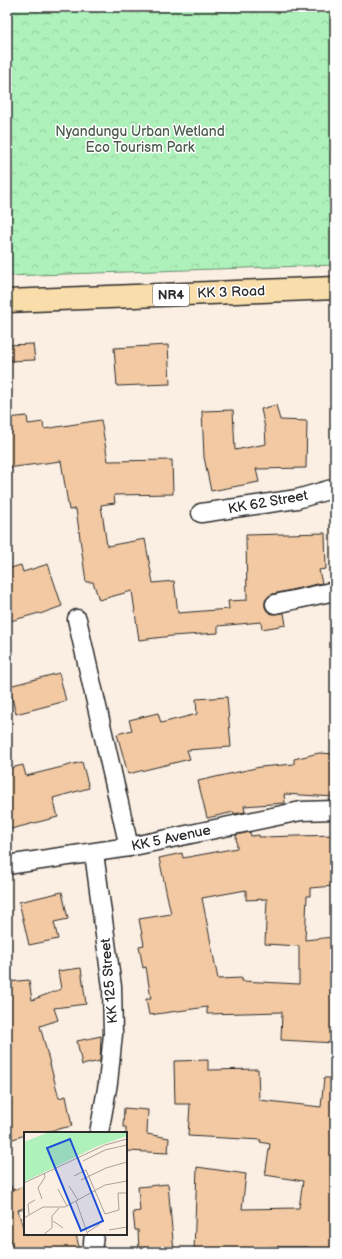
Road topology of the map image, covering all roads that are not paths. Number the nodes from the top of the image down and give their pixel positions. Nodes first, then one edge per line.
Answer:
1 (335, 288) edge
2 (7, 301) edge
3 (335, 488) edge
4 (201, 513) dead end
5 (335, 591) edge
6 (275, 604) dead end
7 (77, 619) dead end
8 (335, 810) edge
9 (129, 847) junction
10 (94, 853) junction
11 (7, 865) edge
12 (99, 1132) edge
13 (94, 1235) edge
14 (92, 1252) edge

1 - 2 highway, KK 3 Road / NR4
3 - 4 street, KK 62 Street
5 - 6 street
7 - 9 street
8 - 9 street, KK 5 Avenue
9 - 10 street, KK 5 Avenue
10 - 11 street, KK 5 Avenue
10 - 12 street, KK 125 Street
13 - 14 street

